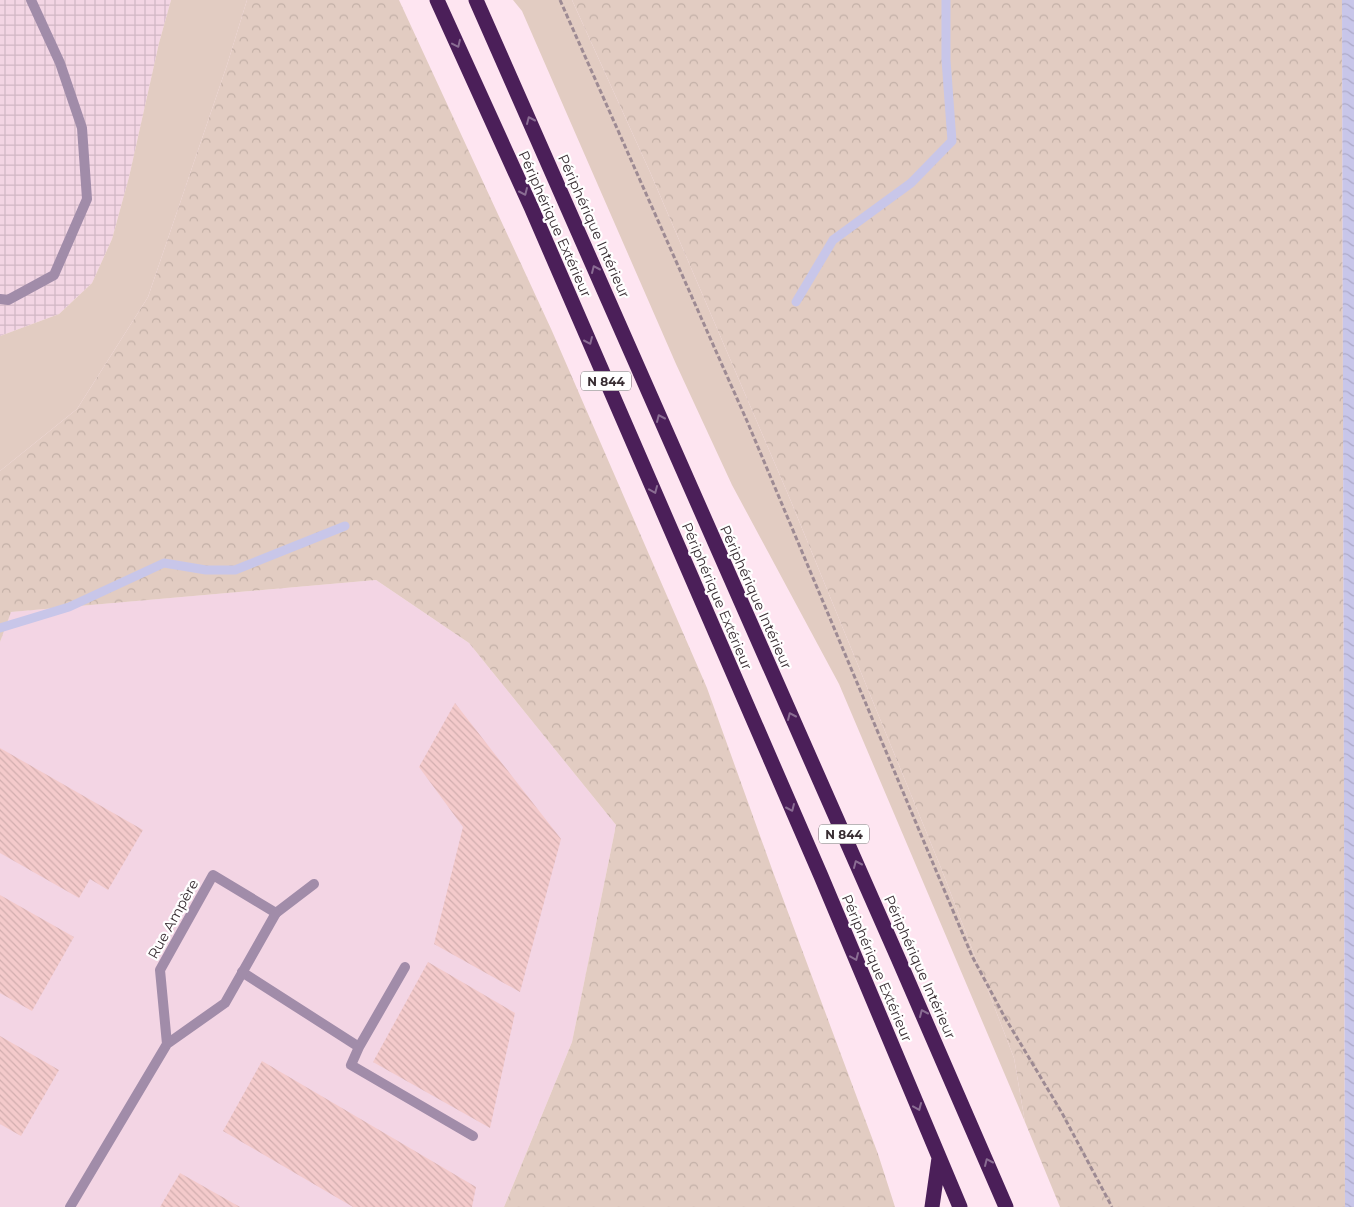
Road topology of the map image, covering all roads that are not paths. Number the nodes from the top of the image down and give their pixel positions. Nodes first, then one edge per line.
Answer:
1 (31, 0) edge
2 (437, 0) edge
3 (476, 0) edge
4 (0, 299) edge
5 (314, 884) dead end
6 (276, 913) junction
7 (405, 967) dead end
8 (242, 972) junction
9 (167, 1044) junction
10 (359, 1047) junction
11 (473, 1136) dead end
12 (940, 1156) junction
13 (70, 1207) edge
14 (932, 1207) edge
15 (960, 1207) edge
16 (1006, 1207) edge

1 - 4 street
2 -> 12 highway, Périphérique Extérieur / N 844
16 -> 3 highway, Périphérique Intérieur / N 844
5 - 6 street
6 - 8 street
6 - 9 street, Rue Ampère
7 - 10 street
8 - 9 street
8 - 10 street
9 - 13 street
10 - 11 street
12 - 14 highway
12 - 15 highway, Périphérique Extérieur / N 844

